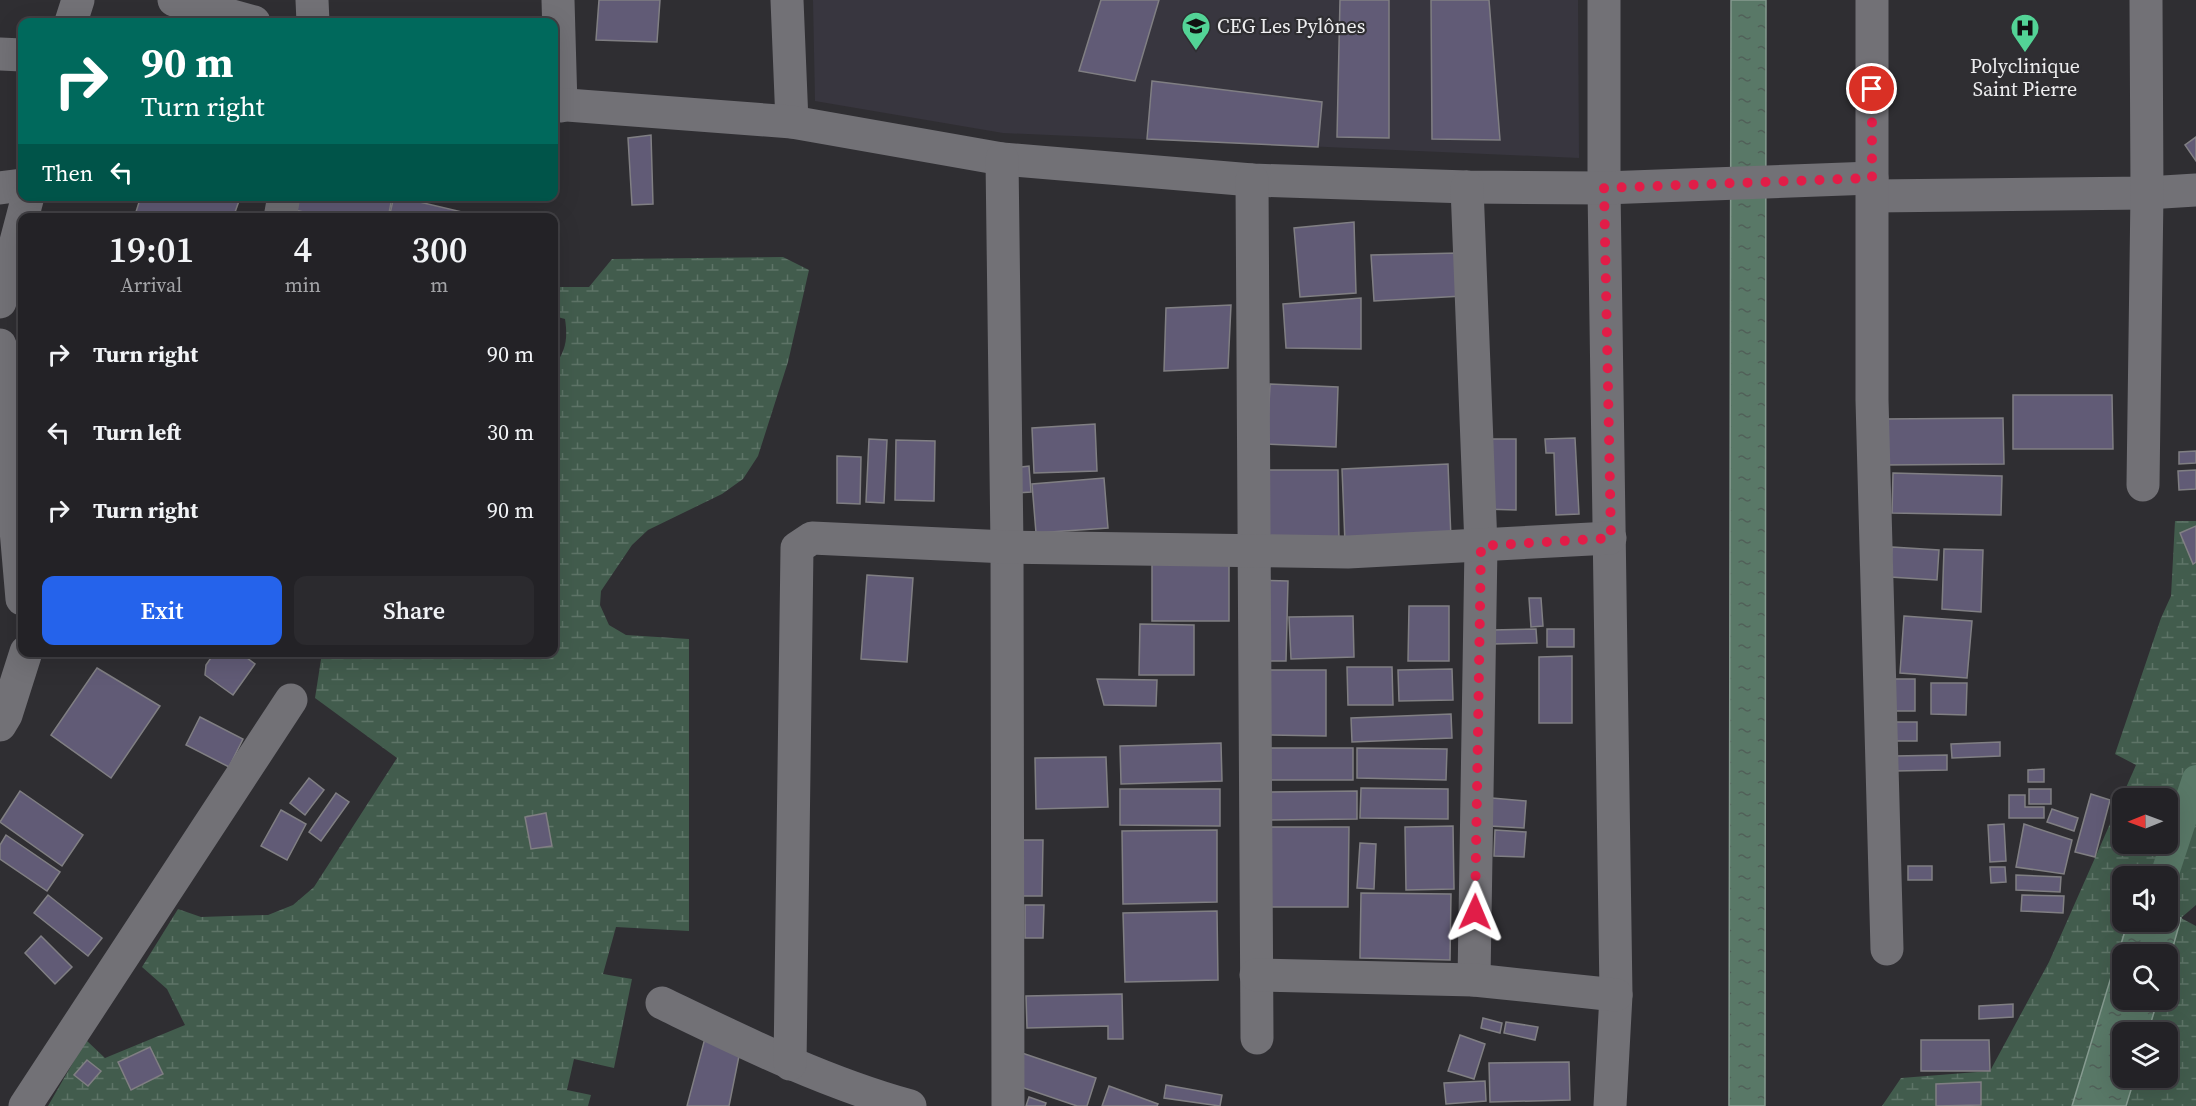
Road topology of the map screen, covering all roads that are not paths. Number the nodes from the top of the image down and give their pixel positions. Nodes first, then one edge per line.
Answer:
1 (78, 0) edge
2 (174, 0) edge
3 (312, 0) edge
4 (558, 0) edge
5 (787, 0) edge
6 (1604, 0) edge
7 (1872, 0) edge
8 (2146, 0) edge
9 (72, 18) edge
10 (239, 18) edge
11 (313, 18) edge
12 (558, 18) edge
13 (0, 54) edge
14 (18, 55) edge
15 (558, 105) edge
16 (792, 122) junction
17 (1002, 159) junction
18 (1252, 180) junction
19 (18, 186) edge
20 (1467, 187) junction
21 (1872, 187) junction
22 (1604, 188) junction
23 (0, 189) edge
24 (2196, 190) edge
25 (2147, 193) junction
26 (18, 234) edge
27 (0, 302) edge
28 (0, 345) edge
29 (9, 411) edge
30 (2143, 485) dead end
31 (1611, 538) junction
32 (18, 541) edge
33 (1481, 546) junction
34 (1007, 547) junction
35 (1254, 549) junction
36 (18, 651) edge
37 (0, 652) edge
38 (22, 657) edge
39 (291, 700) dead end
40 (0, 725) edge
41 (1887, 949) dead end
42 (1256, 975) junction
43 (1474, 980) junction
44 (1616, 994) junction
45 (662, 1003) dead end
46 (1257, 1038) dead end
47 (790, 1064) junction
48 (868, 1100) edge
49 (25, 1106) edge
50 (910, 1106) edge
51 (1008, 1106) edge
52 (1610, 1106) edge

1 - 9 street
2 - 10 street
3 - 11 street
4 - 12 street
5 - 16 street
6 - 22 street
7 - 21 street
8 - 25 street
13 - 14 street
15 - 16 street
16 - 17 street
17 - 18 street
17 - 34 street
18 - 20 street
18 - 35 street
19 - 23 street
20 - 22 street
20 - 33 street
21 - 22 street
21 - 25 street
21 - 41 street
22 - 31 street
24 - 25 street
25 - 30 street
26 - 27 street
28 - 29 street
29 - 32 street
31 - 33 street
31 - 44 street
33 - 35 street
33 - 43 street
34 - 35 street
34 - 47 street
34 - 51 street
35 - 42 street
36 - 37 street
38 - 40 street
39 - 49 street
42 - 43 street
42 - 46 street
43 - 44 street
44 - 52 street
45 - 47 street
47 - 48 street
48 - 50 street

